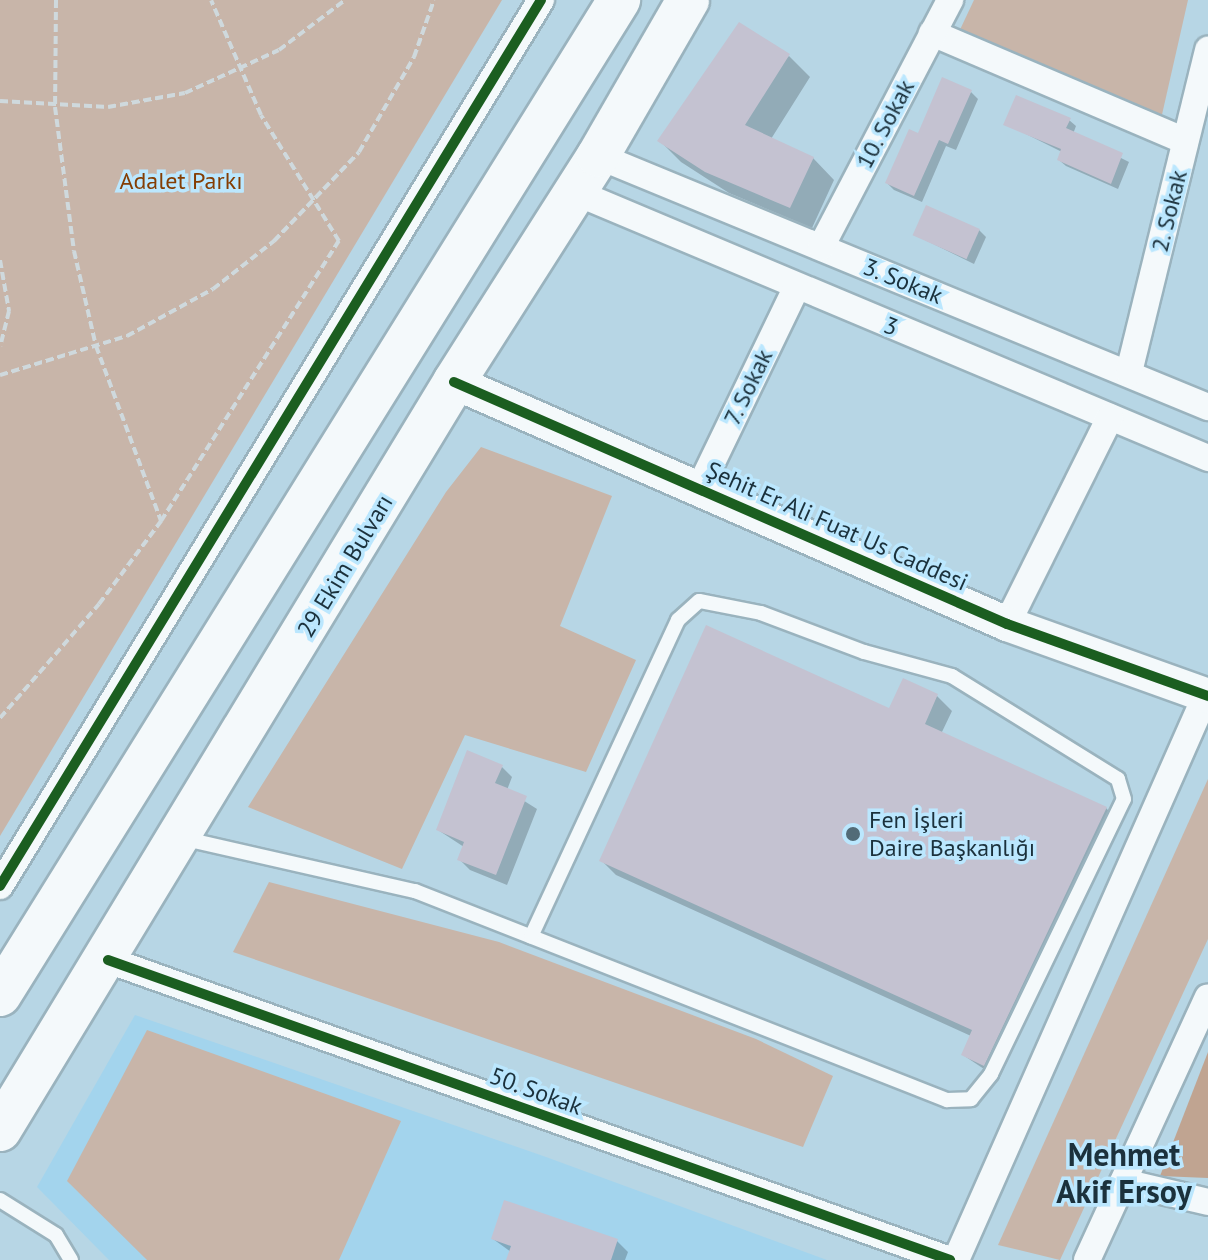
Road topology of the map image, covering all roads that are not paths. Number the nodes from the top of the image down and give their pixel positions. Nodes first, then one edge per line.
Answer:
1 (541, 0) edge
2 (619, 0) edge
3 (688, 0) edge
4 (950, 0) edge
5 (932, 33) junction
6 (1208, 50) edge
7 (1185, 141) junction
8 (598, 156) junction
9 (575, 192) junction
10 (821, 247) junction
11 (796, 288) junction
12 (1129, 372) junction
13 (454, 382) junction
14 (1208, 407) edge
15 (1110, 417) junction
16 (1208, 458) edge
17 (700, 487) junction
18 (1007, 624) junction
19 (1207, 695) edge
20 (180, 838) junction
21 (0, 886) edge
22 (531, 936) junction
23 (108, 960) junction
24 (0, 995) edge
25 (1208, 997) edge
26 (0, 1130) edge
27 (1123, 1182) junction
28 (0, 1200) edge
29 (1208, 1202) edge
30 (71, 1260) edge
31 (953, 1260) edge
32 (1087, 1260) edge

1 - 21 street
2 - 24 main road
3 - 8 main road, 29 Ekim Bulvarı
4 - 5 street, 10. Sokak
5 - 7 street
5 - 10 street, 10. Sokak
6 - 7 street, 2. Sokak
7 - 12 street, 2. Sokak
8 - 9 main road, 29 Ekim Bulvarı
8 - 10 street, 3. Sokak
9 - 11 street, 3
9 - 13 main road, 29 Ekim Bulvarı
10 - 12 street, 3. Sokak
11 - 15 street, 3
11 - 17 street, 7. Sokak
12 - 14 street, 3. Sokak
13 - 17 street, Şehit Er Ali Fuat Us Caddesi
13 - 20 main road, 29 Ekim Bulvarı
15 - 16 street, 3
15 - 18 street
17 - 18 street, Şehit Er Ali Fuat Us Caddesi
18 - 19 street, Şehit Er Ali Fuat Us Caddesi
19 - 31 street
20 - 22 lane
20 - 23 main road, 29 Ekim Bulvarı
22 - 22 lane
23 - 26 main road, 29 Ekim Bulvarı
23 - 31 street, 50. Sokak
25 - 27 street
27 - 29 street
27 - 32 street
28 - 30 lane

